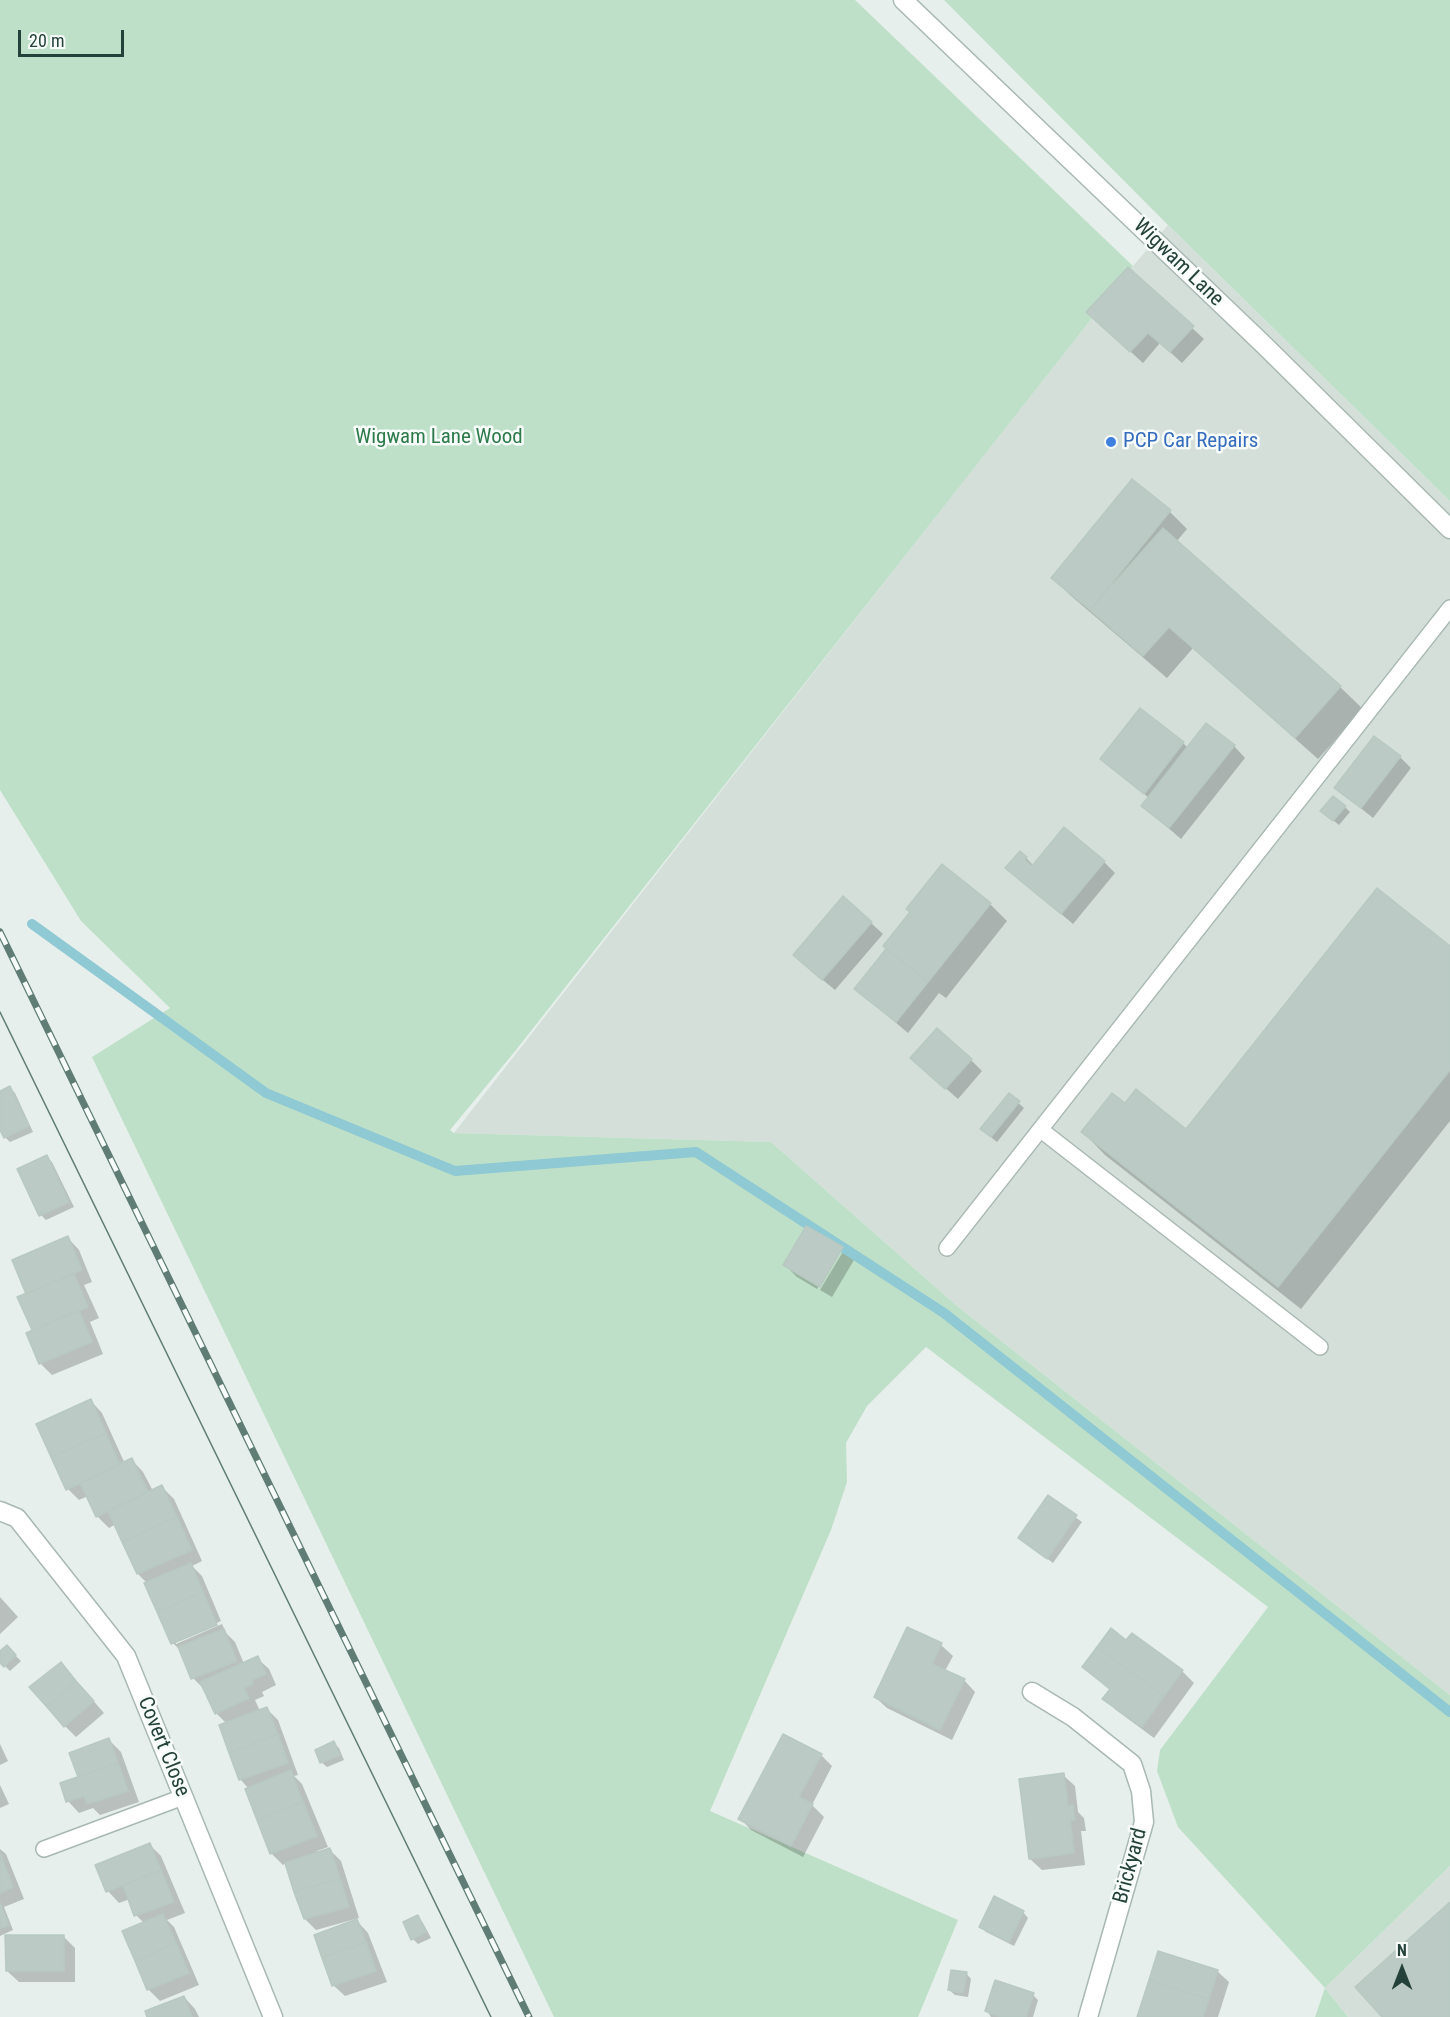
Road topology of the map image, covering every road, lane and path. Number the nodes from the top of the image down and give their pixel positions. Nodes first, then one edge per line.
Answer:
1 (903, 0) edge
2 (1450, 529) edge
3 (1450, 608) edge
4 (1041, 1130) junction
5 (947, 1248) dead end
6 (1320, 1347) dead end
7 (0, 1511) edge
8 (1032, 1692) dead end
9 (183, 1797) junction
10 (44, 1849) dead end
11 (273, 2017) edge
12 (1088, 2017) edge

1 - 2 street, Wigwam Lane
3 - 4 lane
4 - 5 lane
4 - 6 lane
7 - 9 street, Covert Close
8 - 12 street, Brickyard
9 - 10 lane
9 - 11 street, Covert Close

